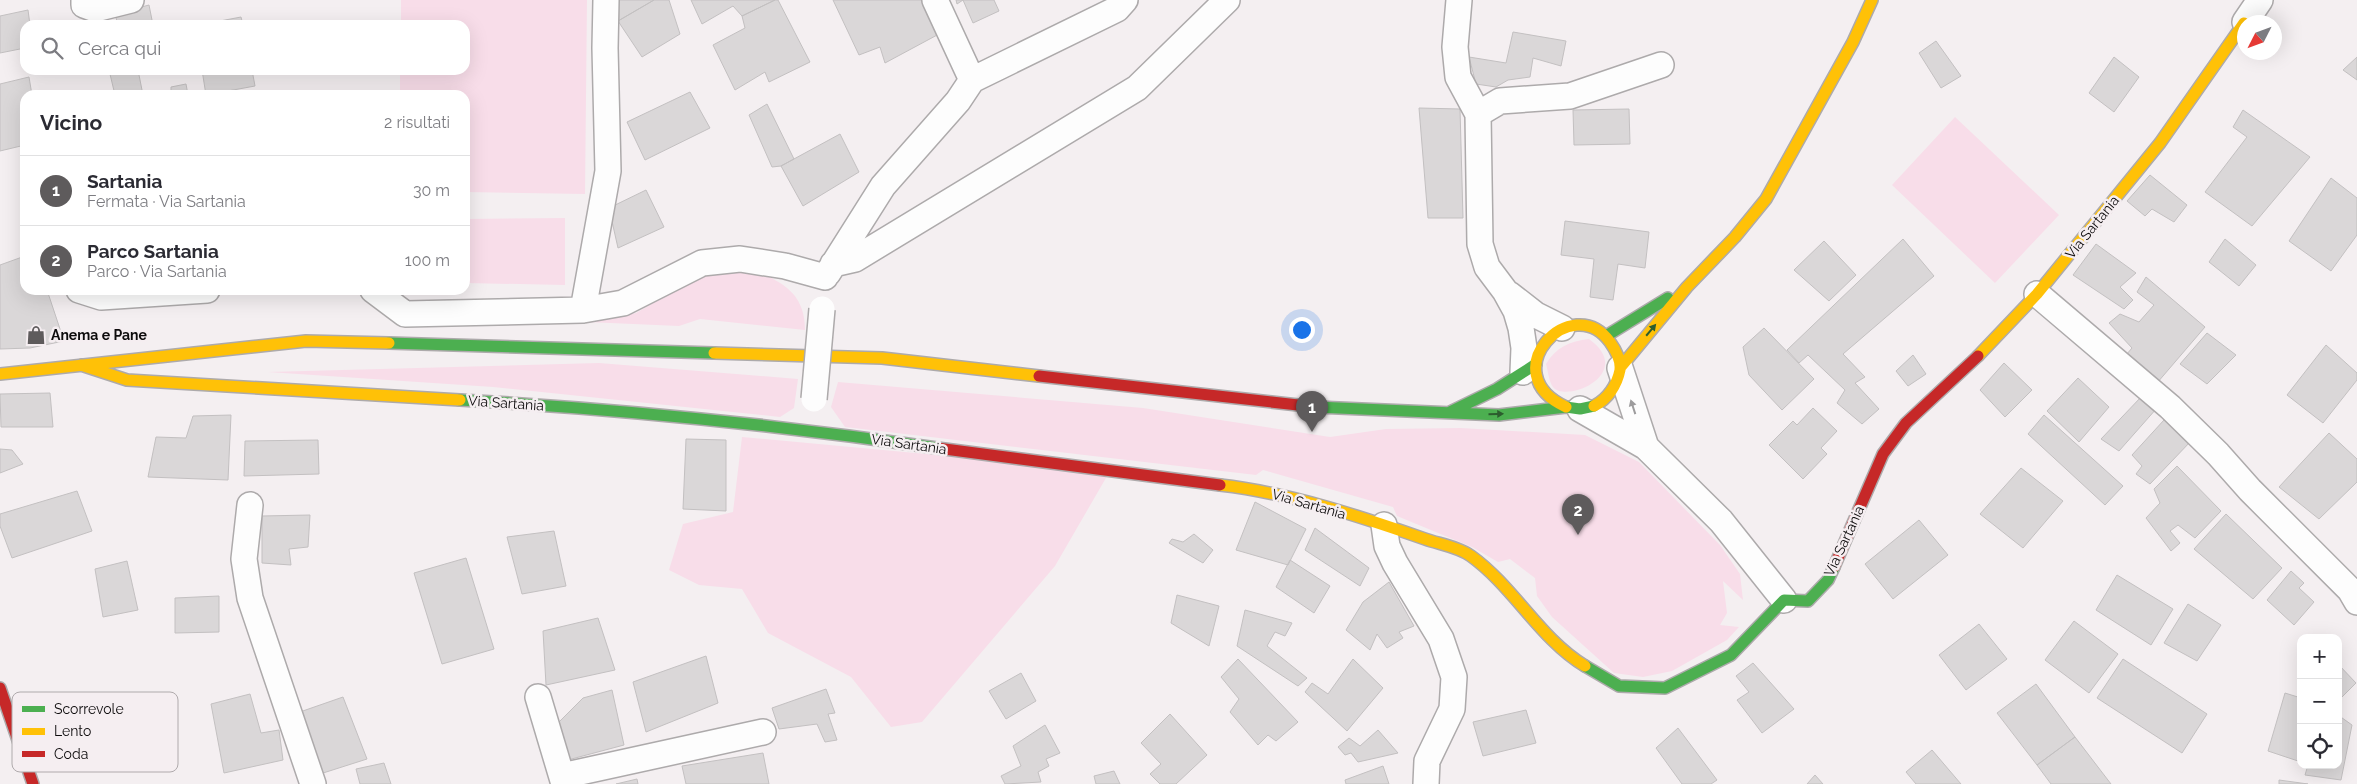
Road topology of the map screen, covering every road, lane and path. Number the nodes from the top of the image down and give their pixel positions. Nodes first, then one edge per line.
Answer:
1 (84, 0) edge
2 (131, 0) edge
3 (606, 0) edge
4 (935, 0) edge
5 (1125, 0) edge
6 (1227, 0) edge
7 (1459, 0) edge
8 (1872, 0) edge
9 (2260, 0) edge
10 (2250, 15) edge
11 (2237, 33) edge
12 (1662, 65) dead end
13 (972, 80) junction
14 (1478, 114) junction
15 (829, 271) junction
16 (1687, 287) junction
17 (1506, 291) junction
18 (2037, 294) junction
19 (95, 295) edge
20 (131, 295) edge
21 (380, 295) edge
22 (583, 310) junction
23 (1562, 328) junction
24 (1606, 336) junction
25 (81, 364) junction
26 (1529, 368) junction
27 (1620, 368) junction
28 (0, 374) edge
29 (1573, 408) junction
30 (1448, 413) junction
31 (811, 430) junction
32 (1646, 447) junction
33 (250, 505) dead end
34 (1384, 525) junction
35 (1784, 600) junction
36 (2357, 602) edge
37 (0, 688) edge
38 (538, 697) dead end
39 (12, 723) edge
40 (763, 732) dead end
41 (29, 772) edge
42 (563, 780) edge
43 (33, 784) edge
44 (313, 784) edge
45 (1426, 784) edge

1 - 2 street
3 - 22 street
4 - 13 street
5 - 13 street
6 - 15 street
7 - 14 street
8 - 16 street
9 - 10 street, Via Sartania
11 - 18 street, Via Sartania
12 - 14 street
13 - 15 street
14 - 17 street
15 - 22 street
15 - 31 street, bridge
16 - 24 street
27 -> 16 street
17 - 23 street
17 - 26 street
18 - 35 street, Via Sartania
18 - 36 street
19 - 20 street
21 - 22 street
23 - 24 street
23 - 26 street
24 - 27 street
25 - 28 street, Via Sartania
25 - 30 street
25 - 31 street, Via Sartania
26 - 29 street
26 - 30 street
27 - 29 street
32 -> 27 street
30 -> 29 street
29 - 32 street
31 - 34 street, Via Sartania
32 - 35 street
33 - 44 street
34 - 35 street, Via Sartania
34 - 45 street
37 - 39 street
38 - 42 street
40 - 42 street
41 - 43 street

